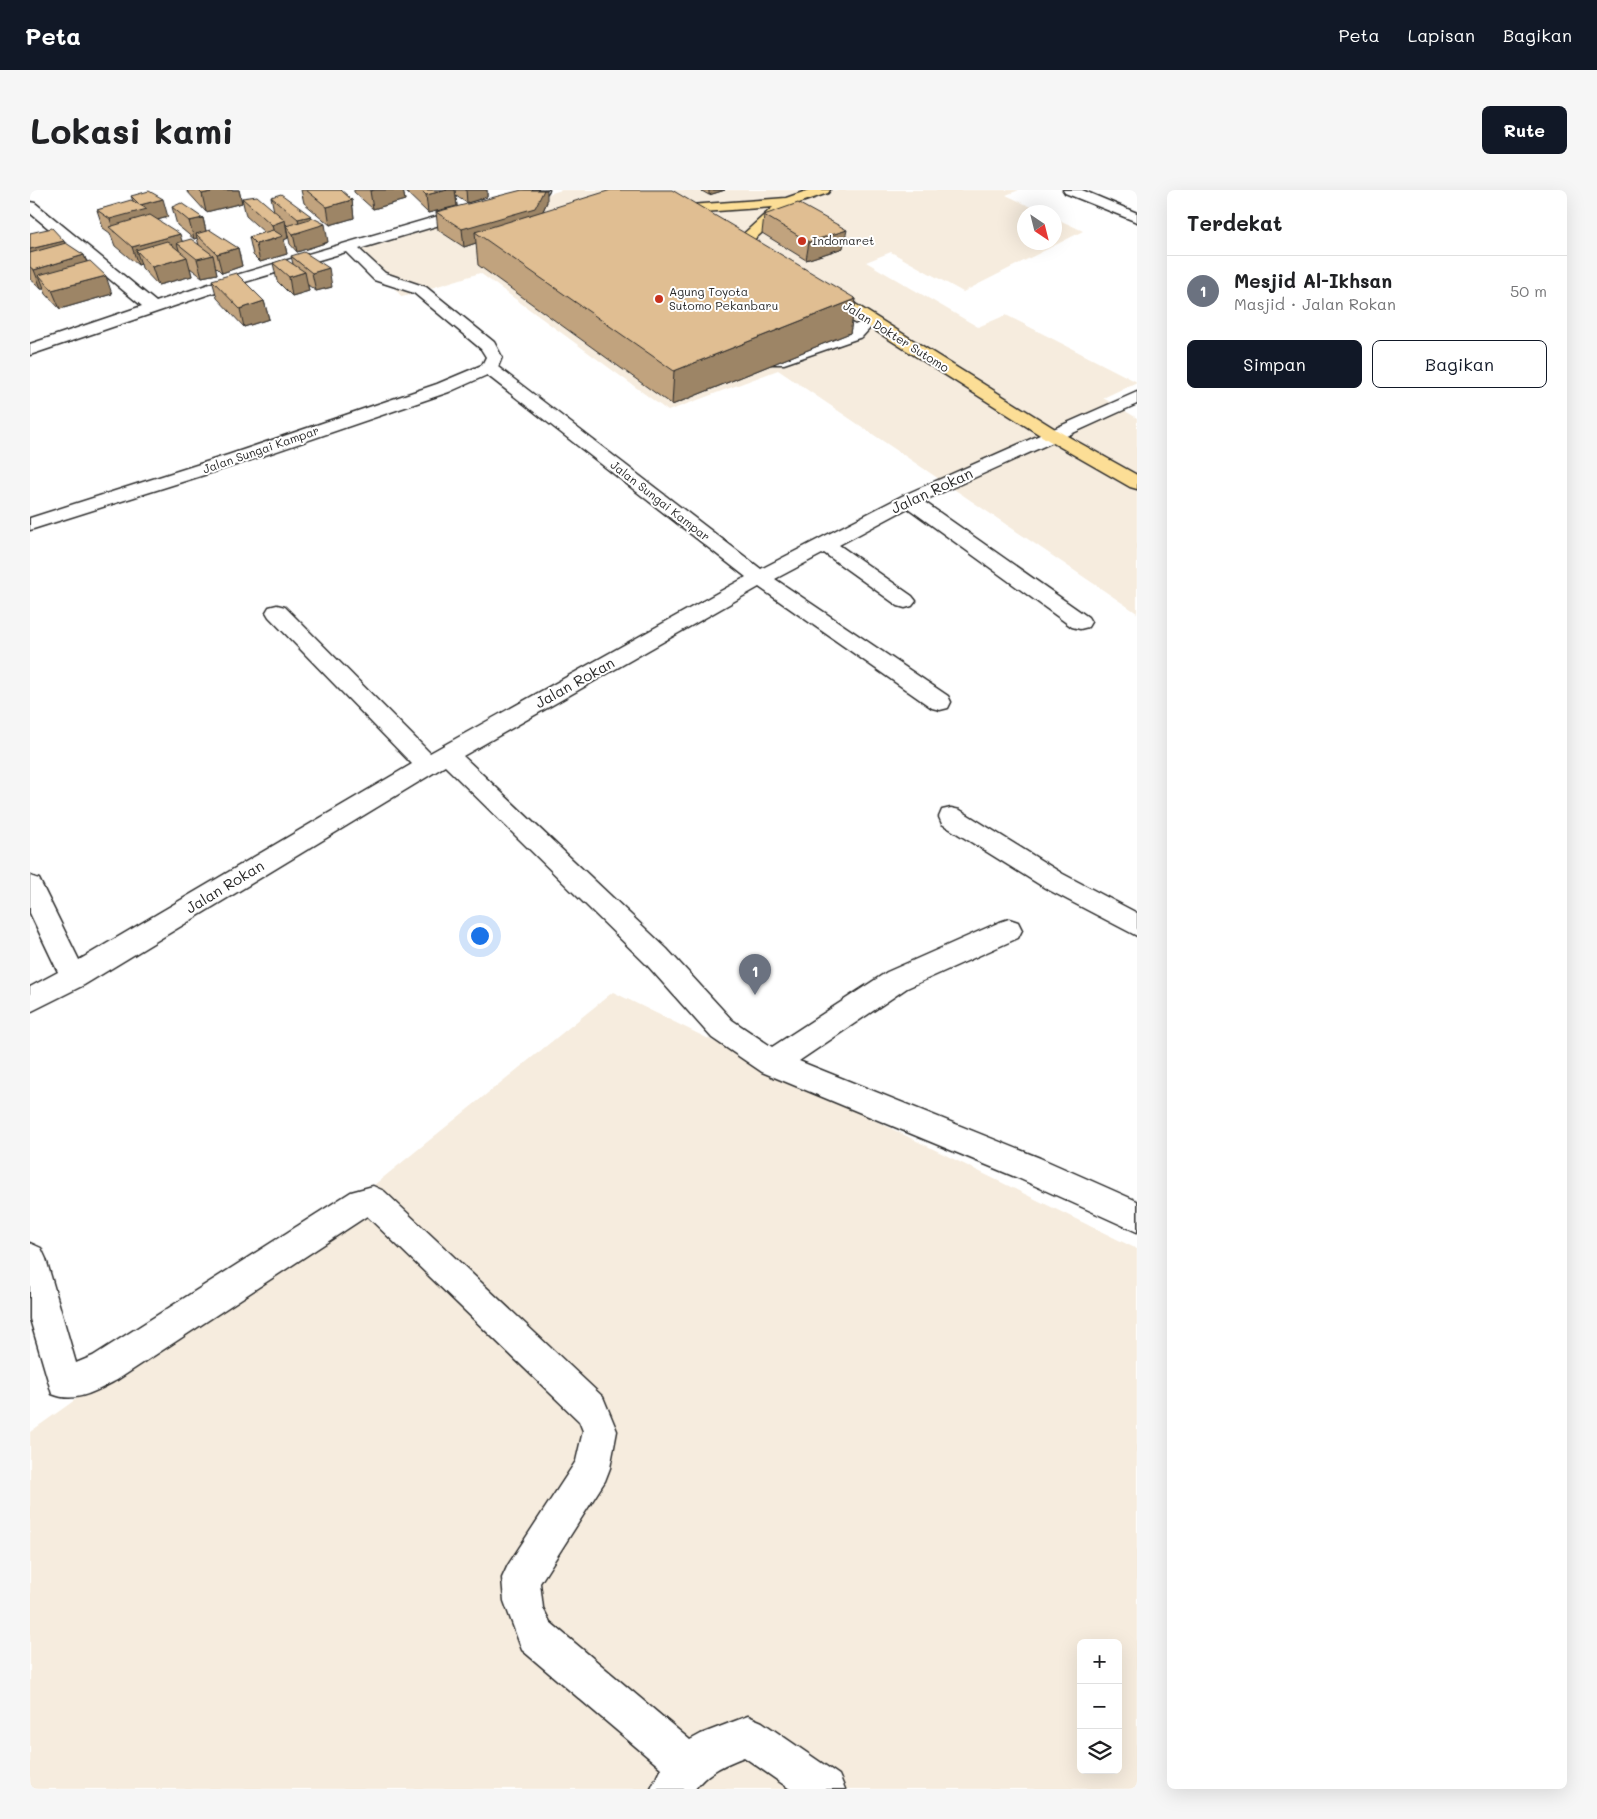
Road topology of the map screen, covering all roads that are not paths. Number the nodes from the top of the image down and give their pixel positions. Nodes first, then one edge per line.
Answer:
1 (542, 190) edge
2 (823, 190) edge
3 (1070, 190) edge
4 (672, 199) edge
5 (788, 202) junction
6 (30, 206) edge
7 (682, 216) junction
8 (1137, 218) edge
9 (709, 220) edge
10 (350, 247) junction
11 (761, 251) edge
12 (811, 283) edge
13 (803, 299) edge
14 (153, 307) junction
15 (869, 320) junction
16 (856, 333) junction
17 (30, 350) edge
18 (764, 364) edge
19 (489, 368) junction
20 (1137, 398) edge
21 (1054, 436) junction
22 (1137, 483) edge
23 (909, 500) junction
24 (30, 524) edge
25 (825, 544) junction
26 (760, 578) junction
27 (905, 602) dead end
28 (277, 612) dead end
29 (1080, 622) dead end
30 (940, 702) dead end
31 (438, 760) junction
32 (951, 817) dead end
33 (30, 886) edge
34 (1137, 925) edge
35 (1009, 930) dead end
36 (74, 977) junction
37 (30, 1000) edge
38 (772, 1063) junction
39 (1137, 1217) edge
40 (30, 1259) edge
41 (680, 1777) edge
42 (825, 1789) edge

1 - 10 street
2 - 5 main road
3 - 8 street
4 - 7 main road
5 - 7 main road
5 - 11 main road
6 - 14 street
7 - 9 main road
10 - 14 street
10 - 19 street
12 - 15 main road, Jalan Dokter Sutomo
13 - 16 street
14 - 17 street
15 - 16 street
15 - 21 main road, Jalan Dokter Sutomo
16 - 18 street
19 - 24 street, Jalan Sungai Kampar
19 - 26 street, Jalan Sungai Kampar
20 - 21 street, Jalan Rokan
21 - 22 main road, Jalan Dokter Sutomo
21 - 23 street, Jalan Rokan
23 - 25 street, Jalan Rokan
23 - 29 street
25 - 26 street, Jalan Rokan
25 - 27 street
26 - 30 street, Jalan Sungai Kampar
26 - 31 street, Jalan Rokan
28 - 31 street
31 - 36 street, Jalan Rokan
31 - 38 street
32 - 34 street
33 - 36 street
35 - 38 street
36 - 37 street, Jalan Rokan
38 - 39 street
40 - 41 street
41 - 42 street

